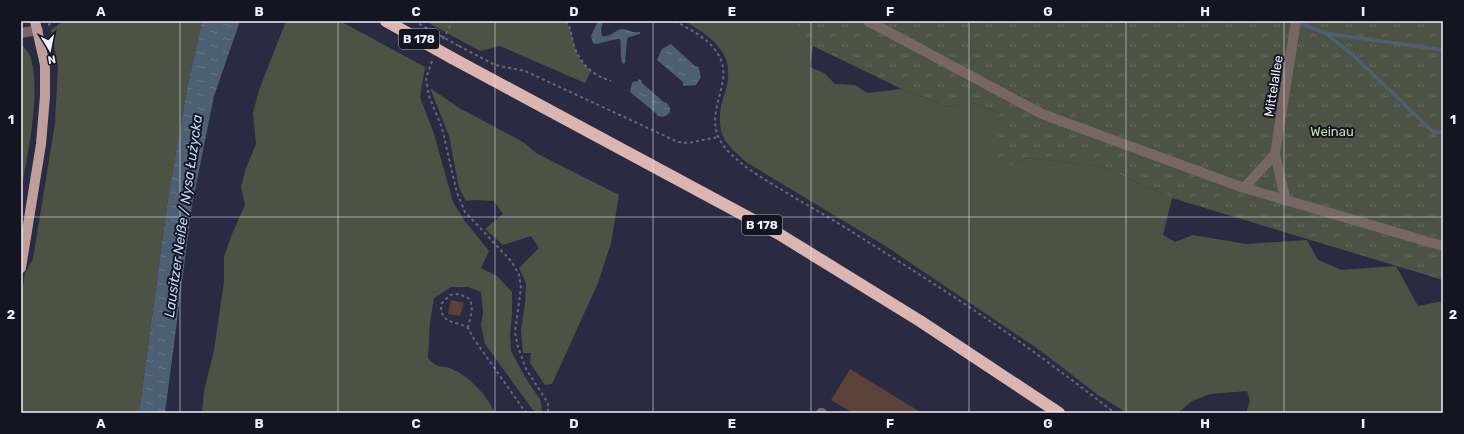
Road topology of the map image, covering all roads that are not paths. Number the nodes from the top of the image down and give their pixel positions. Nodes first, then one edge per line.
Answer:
1 (386, 21) edge
2 (868, 21) edge
3 (1296, 21) edge
4 (37, 26) edge
5 (21, 33) edge
6 (1276, 154) junction
7 (1244, 188) junction
8 (1286, 201) junction
9 (1443, 246) edge
10 (21, 268) edge
11 (1059, 413) edge

1 - 11 highway, B 178, bridge
2 - 7 street
3 - 6 street, Mittelallee
4 - 5 street
4 - 10 main road
6 - 7 street
6 - 8 street, Mittelallee
7 - 8 street
8 - 9 street

